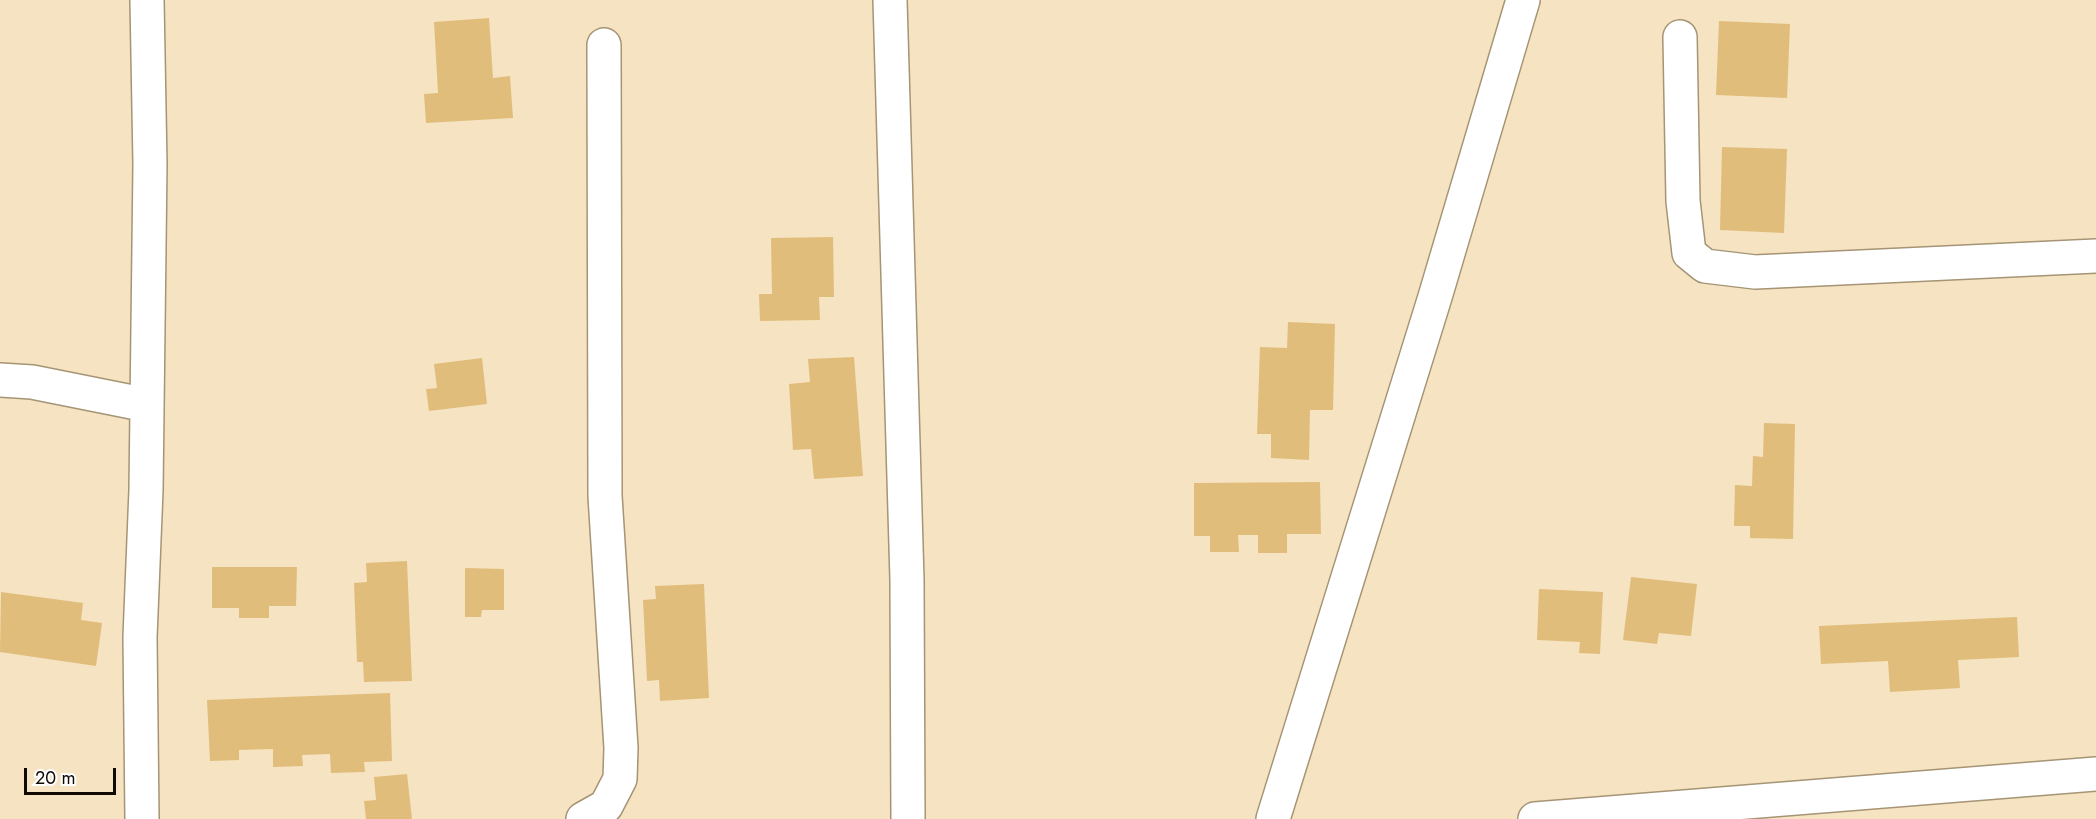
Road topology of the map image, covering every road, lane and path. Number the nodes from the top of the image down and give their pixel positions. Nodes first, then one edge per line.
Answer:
1 (147, 0) edge
2 (890, 0) edge
3 (1523, 0) edge
4 (1680, 37) dead end
5 (604, 45) dead end
6 (2096, 256) edge
7 (0, 380) edge
8 (147, 405) junction
9 (2096, 774) edge
10 (142, 819) edge
11 (583, 819) edge
12 (909, 819) edge
13 (1273, 819) edge
14 (1535, 819) edge

1 - 8 street
2 - 12 street
3 - 13 street
4 - 6 street
5 - 11 street
7 - 8 street
8 - 10 street
9 - 14 street

